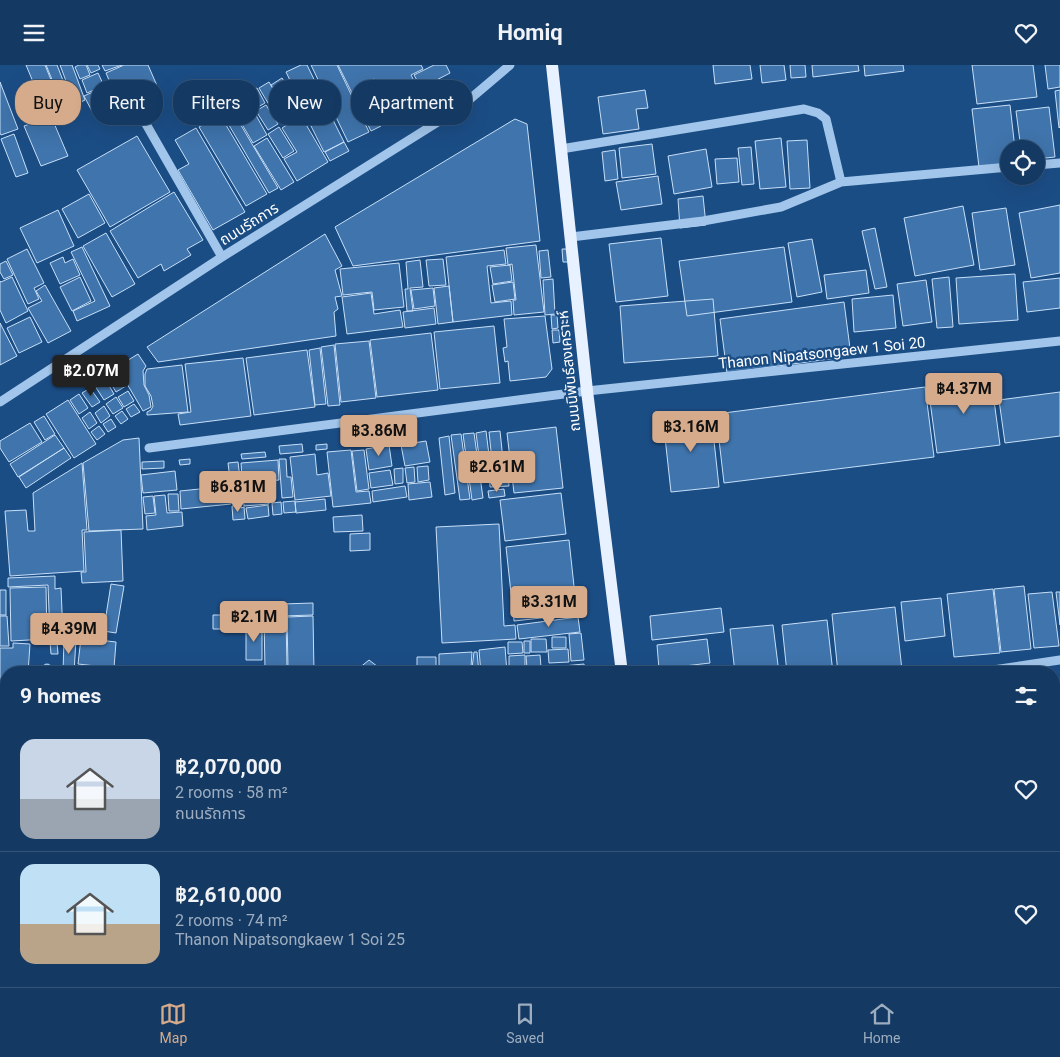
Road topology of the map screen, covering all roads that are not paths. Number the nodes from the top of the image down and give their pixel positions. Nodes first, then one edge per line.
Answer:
1 (510, 65) edge
2 (552, 65) edge
3 (147, 125) edge
4 (561, 149) junction
5 (1060, 163) edge
6 (1045, 164) edge
7 (1000, 168) edge
8 (841, 182) junction
9 (571, 237) junction
10 (222, 257) junction
11 (1060, 341) edge
12 (587, 391) junction
13 (0, 402) edge
14 (148, 448) dead end
15 (1060, 660) edge
16 (621, 666) edge
17 (1019, 666) edge

1 - 10 street, ถนนรัถการ
2 - 4 main road, ถนนนิพันธ์สงเคราะห์
3 - 10 street
4 - 8 street
4 - 9 main road, ถนนนิพันธ์สงเคราะห์
5 - 6 street
7 - 8 street
8 - 9 street
9 - 12 main road, ถนนนิพันธ์สงเคราะห์
10 - 13 street, ถนนรัถการ
11 - 12 street, Thanon Nipatsongaew 1 Soi 20
12 - 14 street, Thanon Nipatsongaew 1 Soi 20
12 - 16 main road, ถนนนิพันธ์สงเคราะห์
15 - 17 street

